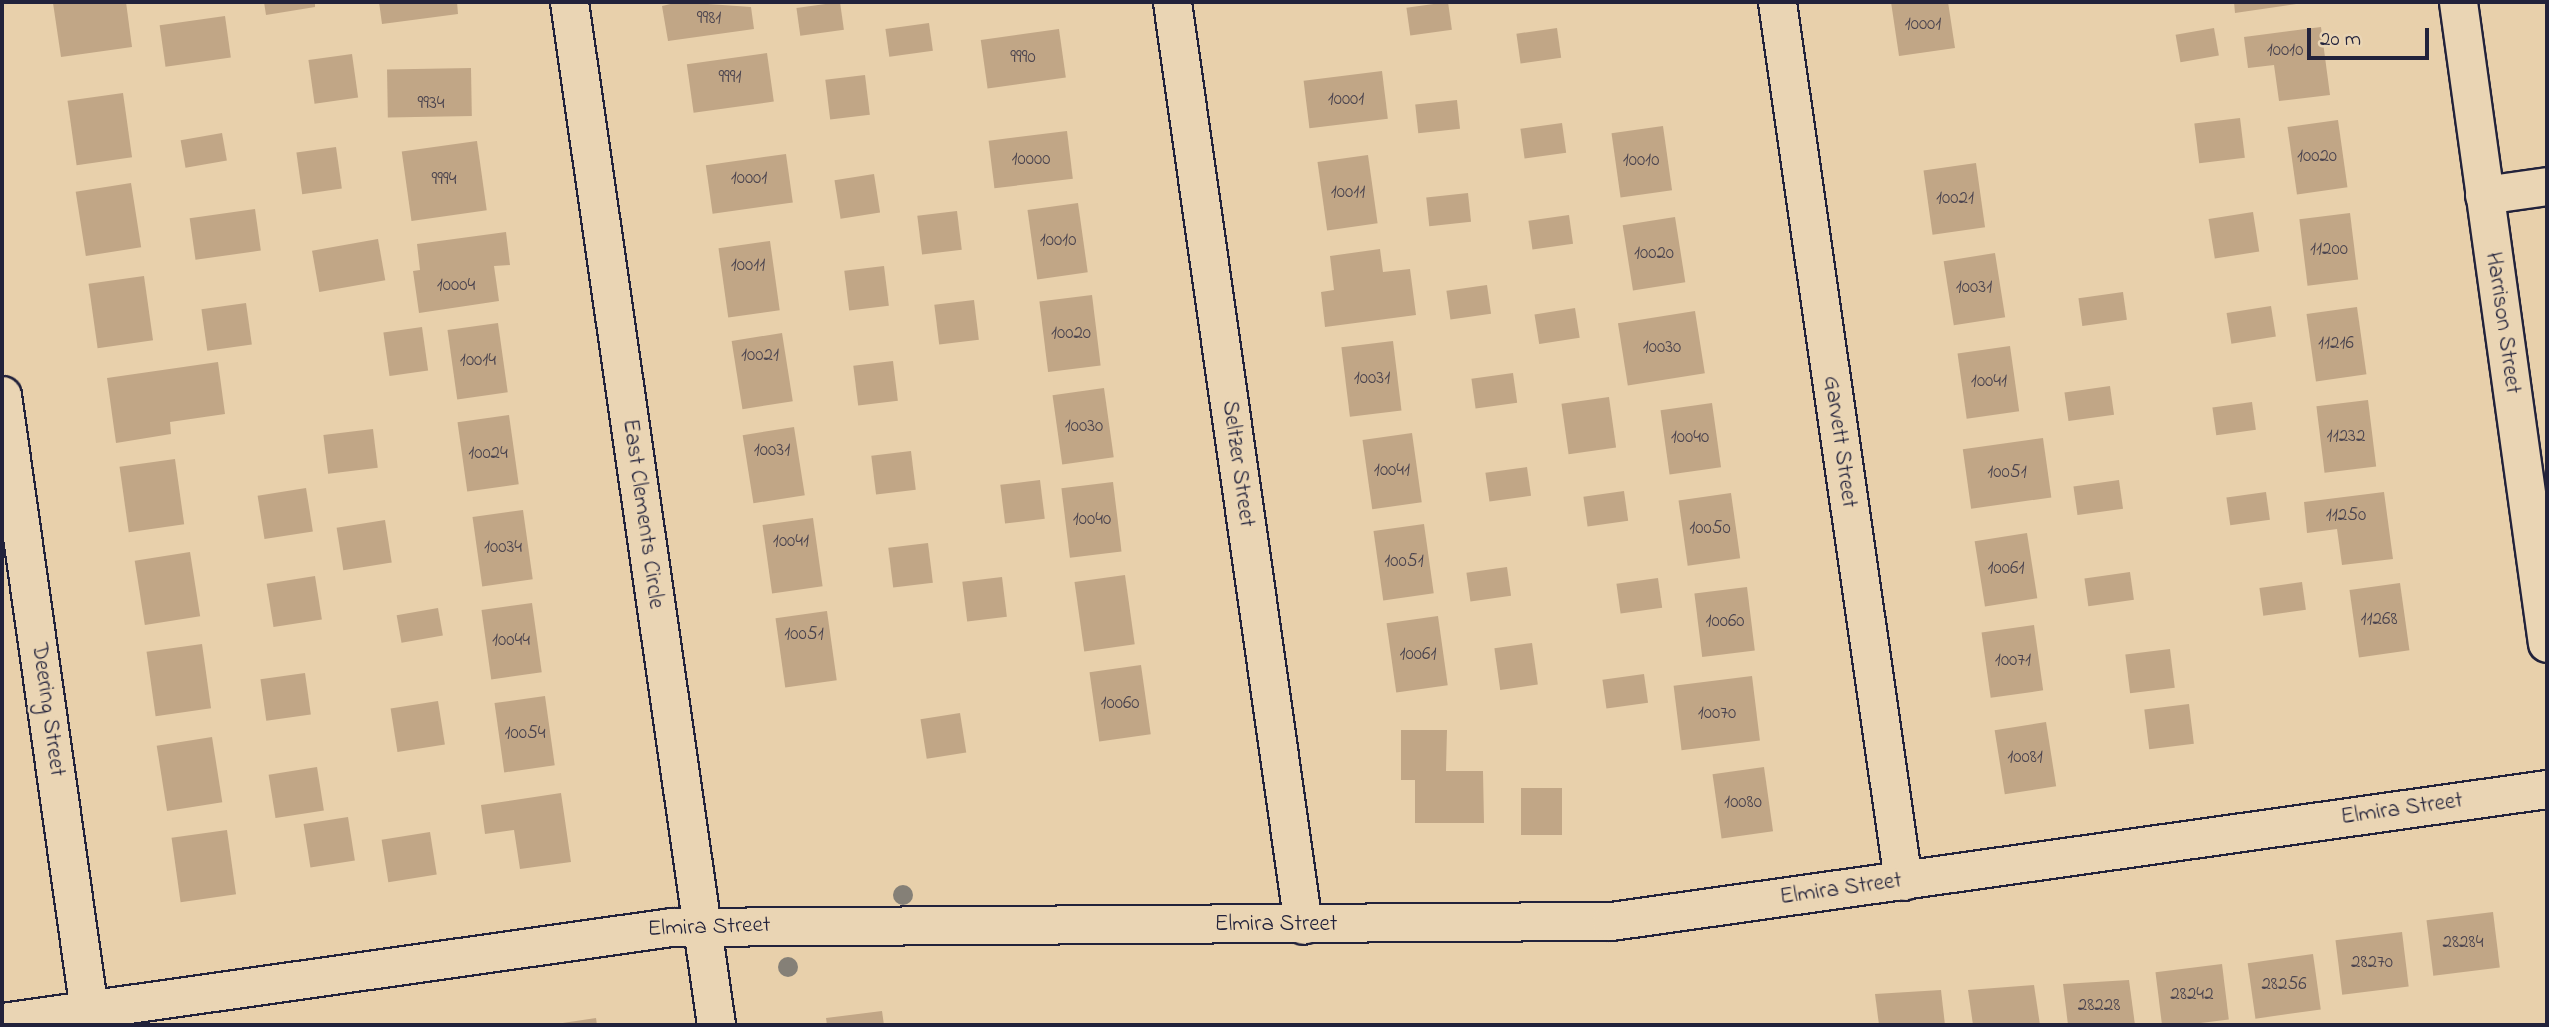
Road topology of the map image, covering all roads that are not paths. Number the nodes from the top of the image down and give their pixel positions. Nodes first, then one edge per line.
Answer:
1 (569, 2) edge
2 (1172, 2) edge
3 (1777, 2) edge
4 (2458, 2) edge
5 (2547, 186) edge
6 (2484, 195) junction
7 (2, 395) edge
8 (2547, 643) edge
9 (2547, 789) edge
10 (1903, 881) junction
11 (1303, 925) junction
12 (700, 926) junction
13 (90, 1017) edge
14 (2, 1021) edge
15 (716, 1025) edge

1 - 12 street, East Clements Circle
2 - 11 street, Seltzer Street
3 - 10 street, Garvett Street
4 - 6 street, Harrison Street
5 - 6 street
6 - 8 street, Harrison Street
7 - 13 street, Deering Street
9 - 10 street, Elmira Street
10 - 11 street, Elmira Street
11 - 12 street, Elmira Street
12 - 13 street, Elmira Street
12 - 15 street, East Clements Circle
13 - 14 street, Elmira Street

